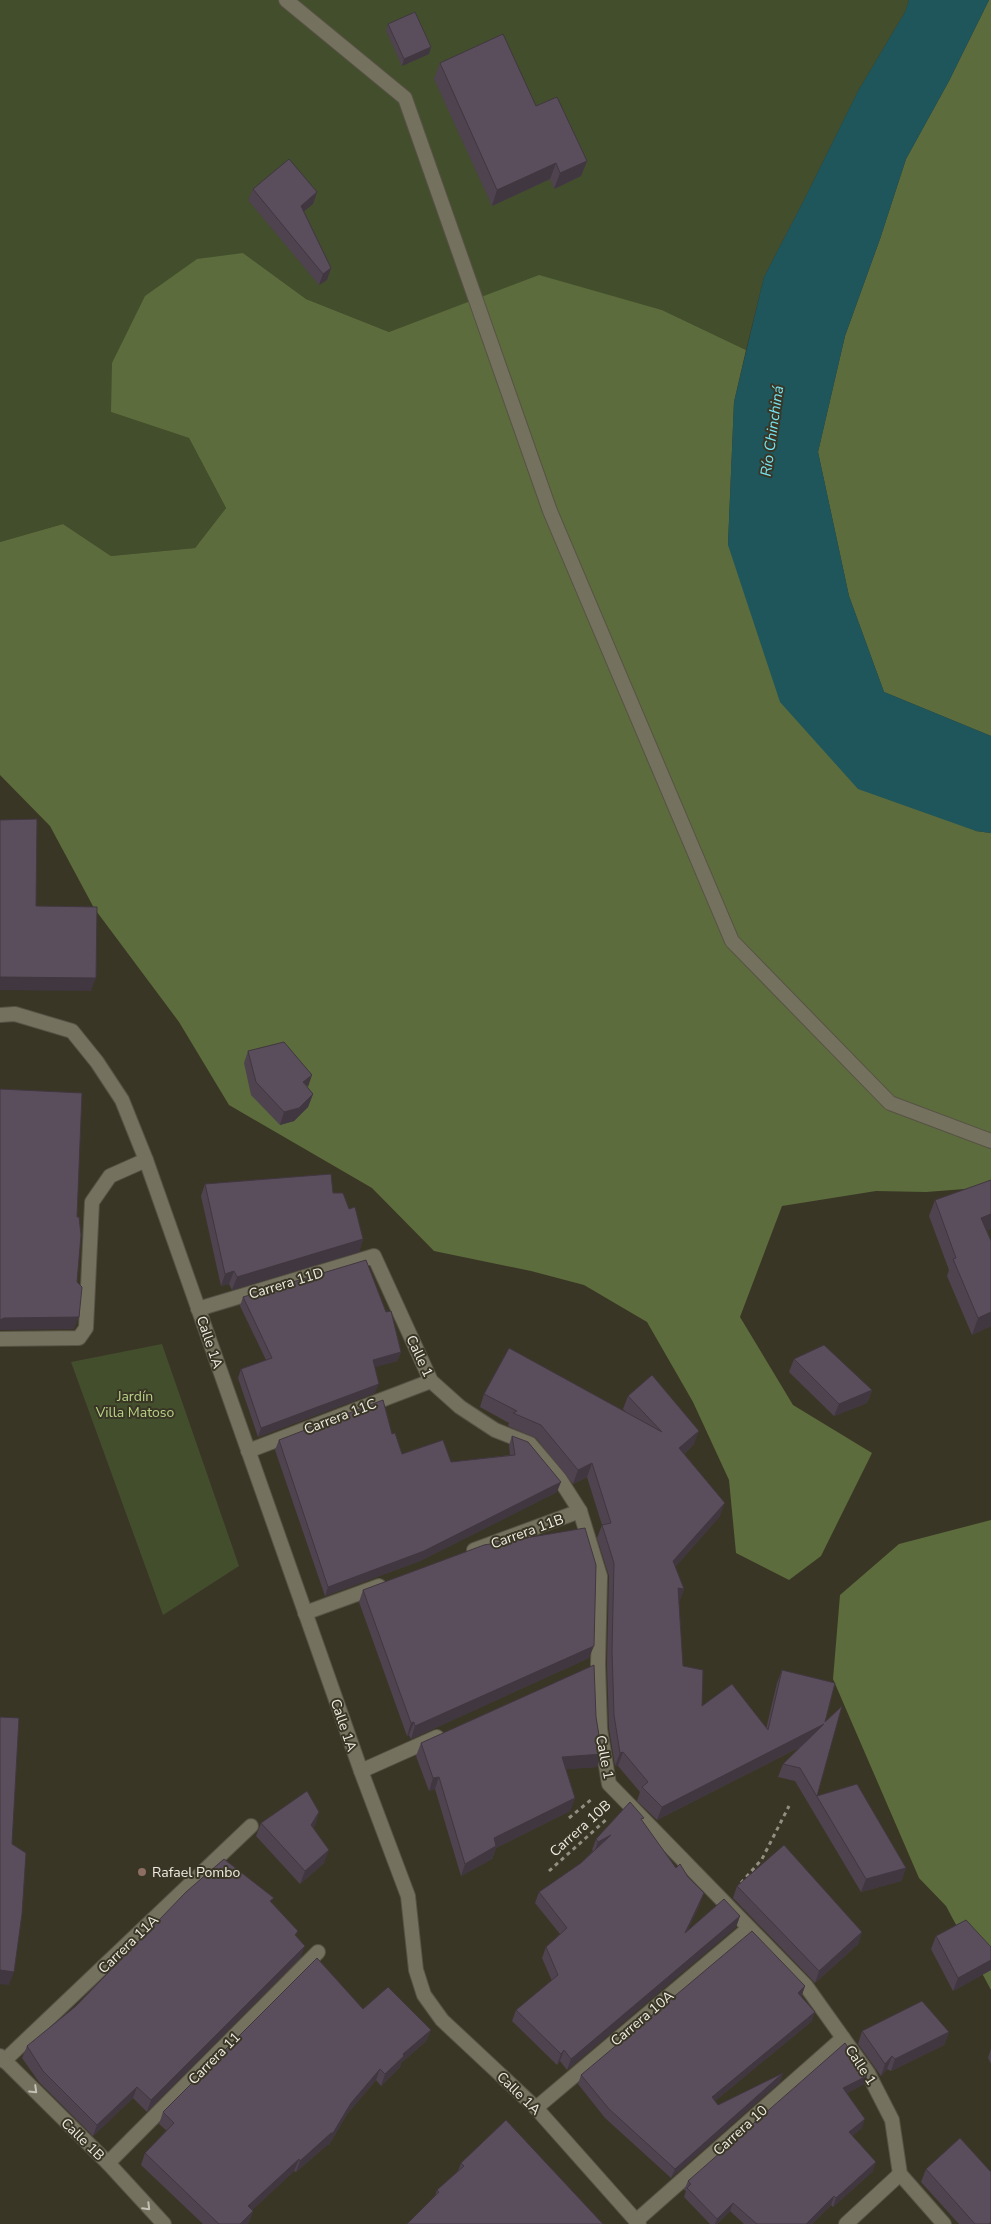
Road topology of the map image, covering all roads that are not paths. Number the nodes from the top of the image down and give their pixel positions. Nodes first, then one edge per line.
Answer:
1 (286, 0) edge
2 (0, 1015) edge
3 (991, 1141) edge
4 (146, 1160) junction
5 (374, 1256) joint
6 (198, 1309) junction
7 (0, 1339) edge
8 (431, 1381) junction
9 (248, 1451) junction
10 (580, 1511) junction
11 (461, 1555) edge
12 (396, 1579) edge
13 (305, 1613) junction
14 (598, 1664) junction
15 (581, 1672) edge
16 (449, 1732) edge
17 (361, 1771) junction
18 (251, 1826) dead end
19 (749, 1928) junction
20 (318, 1952) dead end
21 (843, 2038) junction
22 (2, 2058) edge
23 (536, 2108) junction
24 (108, 2163) junction
25 (900, 2174) junction
26 (637, 2223) edge
27 (164, 2224) edge
28 (846, 2224) edge
29 (944, 2224) edge

1 - 3 street
2 - 4 street, Calle 1A
4 - 6 street, Calle 1A
4 - 7 street
5 - 6 street, Carrera 11D
5 - 8 street, Calle 1
6 - 9 street, Calle 1A
8 - 9 street, Carrera 11C
8 - 10 street, Calle 1
9 - 13 street, Calle 1A
10 - 11 street, Carrera 11B
10 - 14 street, Calle 1
12 - 13 street
13 - 17 street, Calle 1A
14 - 15 street
14 - 19 street, Calle 1
16 - 17 street
17 - 23 street, Calle 1A
18 - 22 street, Carrera 11A
19 - 21 street, Calle 1
19 - 23 street, Carrera 10A
20 - 24 street, Carrera 11
21 - 25 street, Calle 1
21 - 26 street, Carrera 10
22 -> 24 street, Calle 1B
23 - 26 street, Calle 1A
24 -> 27 street, Calle 1B
25 - 28 street
25 - 29 street

